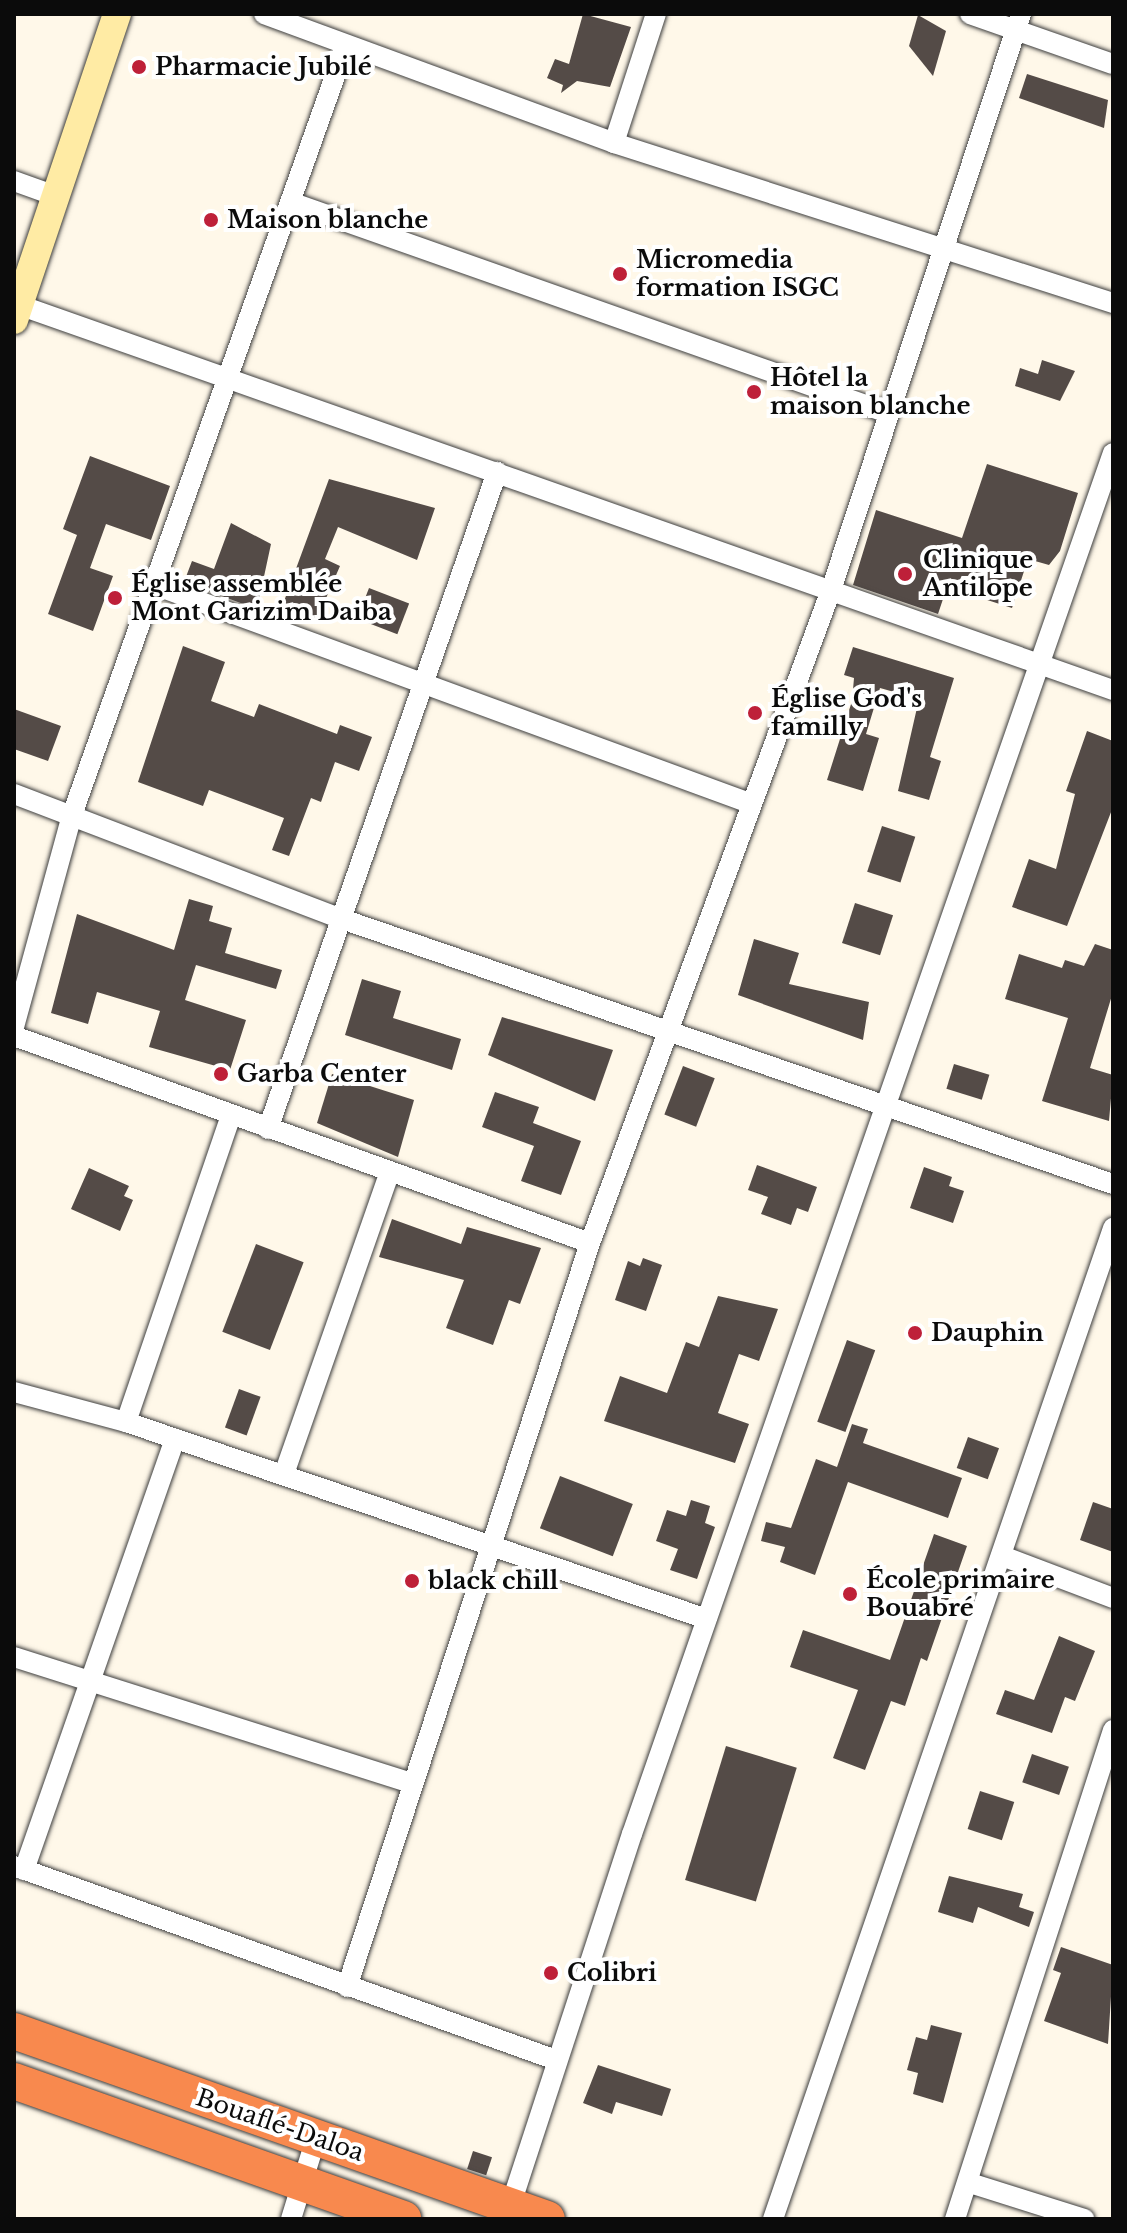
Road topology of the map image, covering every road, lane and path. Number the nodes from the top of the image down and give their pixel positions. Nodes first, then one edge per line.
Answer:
1 (117, 14) edge
2 (264, 14) edge
3 (656, 14) edge
4 (970, 14) edge
5 (1018, 22) edge
6 (346, 45) junction
7 (1113, 64) edge
8 (614, 143) junction
9 (14, 181) edge
10 (56, 196) junction
11 (293, 203) junction
12 (941, 245) junction
13 (1113, 303) edge
14 (16, 312) edge
15 (232, 377) junction
16 (888, 413) junction
17 (1113, 453) edge
18 (497, 472) junction
19 (152, 584) junction
20 (831, 590) junction
21 (1044, 666) junction
22 (422, 682) junction
23 (1113, 690) edge
24 (14, 794) edge
25 (749, 803) junction
26 (72, 815) junction
27 (339, 918) junction
28 (14, 1027) edge
29 (663, 1030) junction
30 (14, 1036) edge
31 (887, 1109) junction
32 (231, 1115) junction
33 (268, 1129) junction
34 (390, 1172) junction
35 (1113, 1184) edge
36 (1113, 1228) edge
37 (590, 1243) junction
38 (14, 1392) edge
39 (126, 1422) junction
40 (175, 1439) junction
41 (284, 1474) junction
42 (490, 1543) junction
43 (1002, 1556) junction
44 (1113, 1598) edge
45 (707, 1619) junction
46 (14, 1657) edge
47 (89, 1683) junction
48 (1113, 1730) edge
49 (412, 1783) junction
50 (19, 1868) edge
51 (347, 1987) junction
52 (14, 2031) edge
53 (556, 2060) junction
54 (14, 2081) edge
55 (316, 2138) junction
56 (970, 2183) junction
57 (302, 2185) junction
58 (510, 2207) junction
59 (291, 2219) edge
60 (403, 2219) edge
61 (547, 2219) edge
62 (773, 2219) edge
63 (955, 2219) edge
64 (1084, 2219) edge

1 - 10 street
2 - 6 street
3 - 8 street
4 - 5 street
5 - 7 street
5 - 12 street
6 - 8 street
6 - 11 street
8 - 12 street
9 - 10 street
10 - 14 street
11 - 15 street
11 - 16 street
12 - 13 street
12 - 16 street
14 - 15 street
15 - 18 street
15 - 19 street
16 - 20 street
17 - 21 street
18 - 20 street
18 - 22 street
19 - 22 street
19 - 26 street
20 - 21 street
20 - 25 street
21 - 23 street
21 - 31 street
22 - 25 street
22 - 27 street
24 - 26 street
25 - 29 street
26 - 27 street
26 - 28 street
27 - 29 street
27 - 33 street
29 - 31 street
29 - 37 street
30 - 32 street
31 - 35 street
31 - 45 street
32 - 33 street
32 - 39 street
33 - 34 street
34 - 37 street
34 - 41 street
36 - 43 street
37 - 42 street
38 - 39 street
39 - 40 street
40 - 41 street
40 - 47 street
41 - 42 street
42 - 45 street
42 - 49 street
43 - 44 street
43 - 62 street
45 - 53 street
46 - 47 street
47 - 49 street
47 - 50 street
48 - 56 street
49 - 51 street
50 - 51 street
51 - 53 street
52 - 55 highway, Bouaflé-Daloa
53 - 58 street
54 - 57 highway, Bouaflé-Daloa
55 - 57 street
55 - 58 highway, Bouaflé-Daloa
56 - 63 street
56 - 64 street
57 - 59 street
57 - 60 highway, Bouaflé-Daloa
58 - 61 highway, Bouaflé-Daloa

